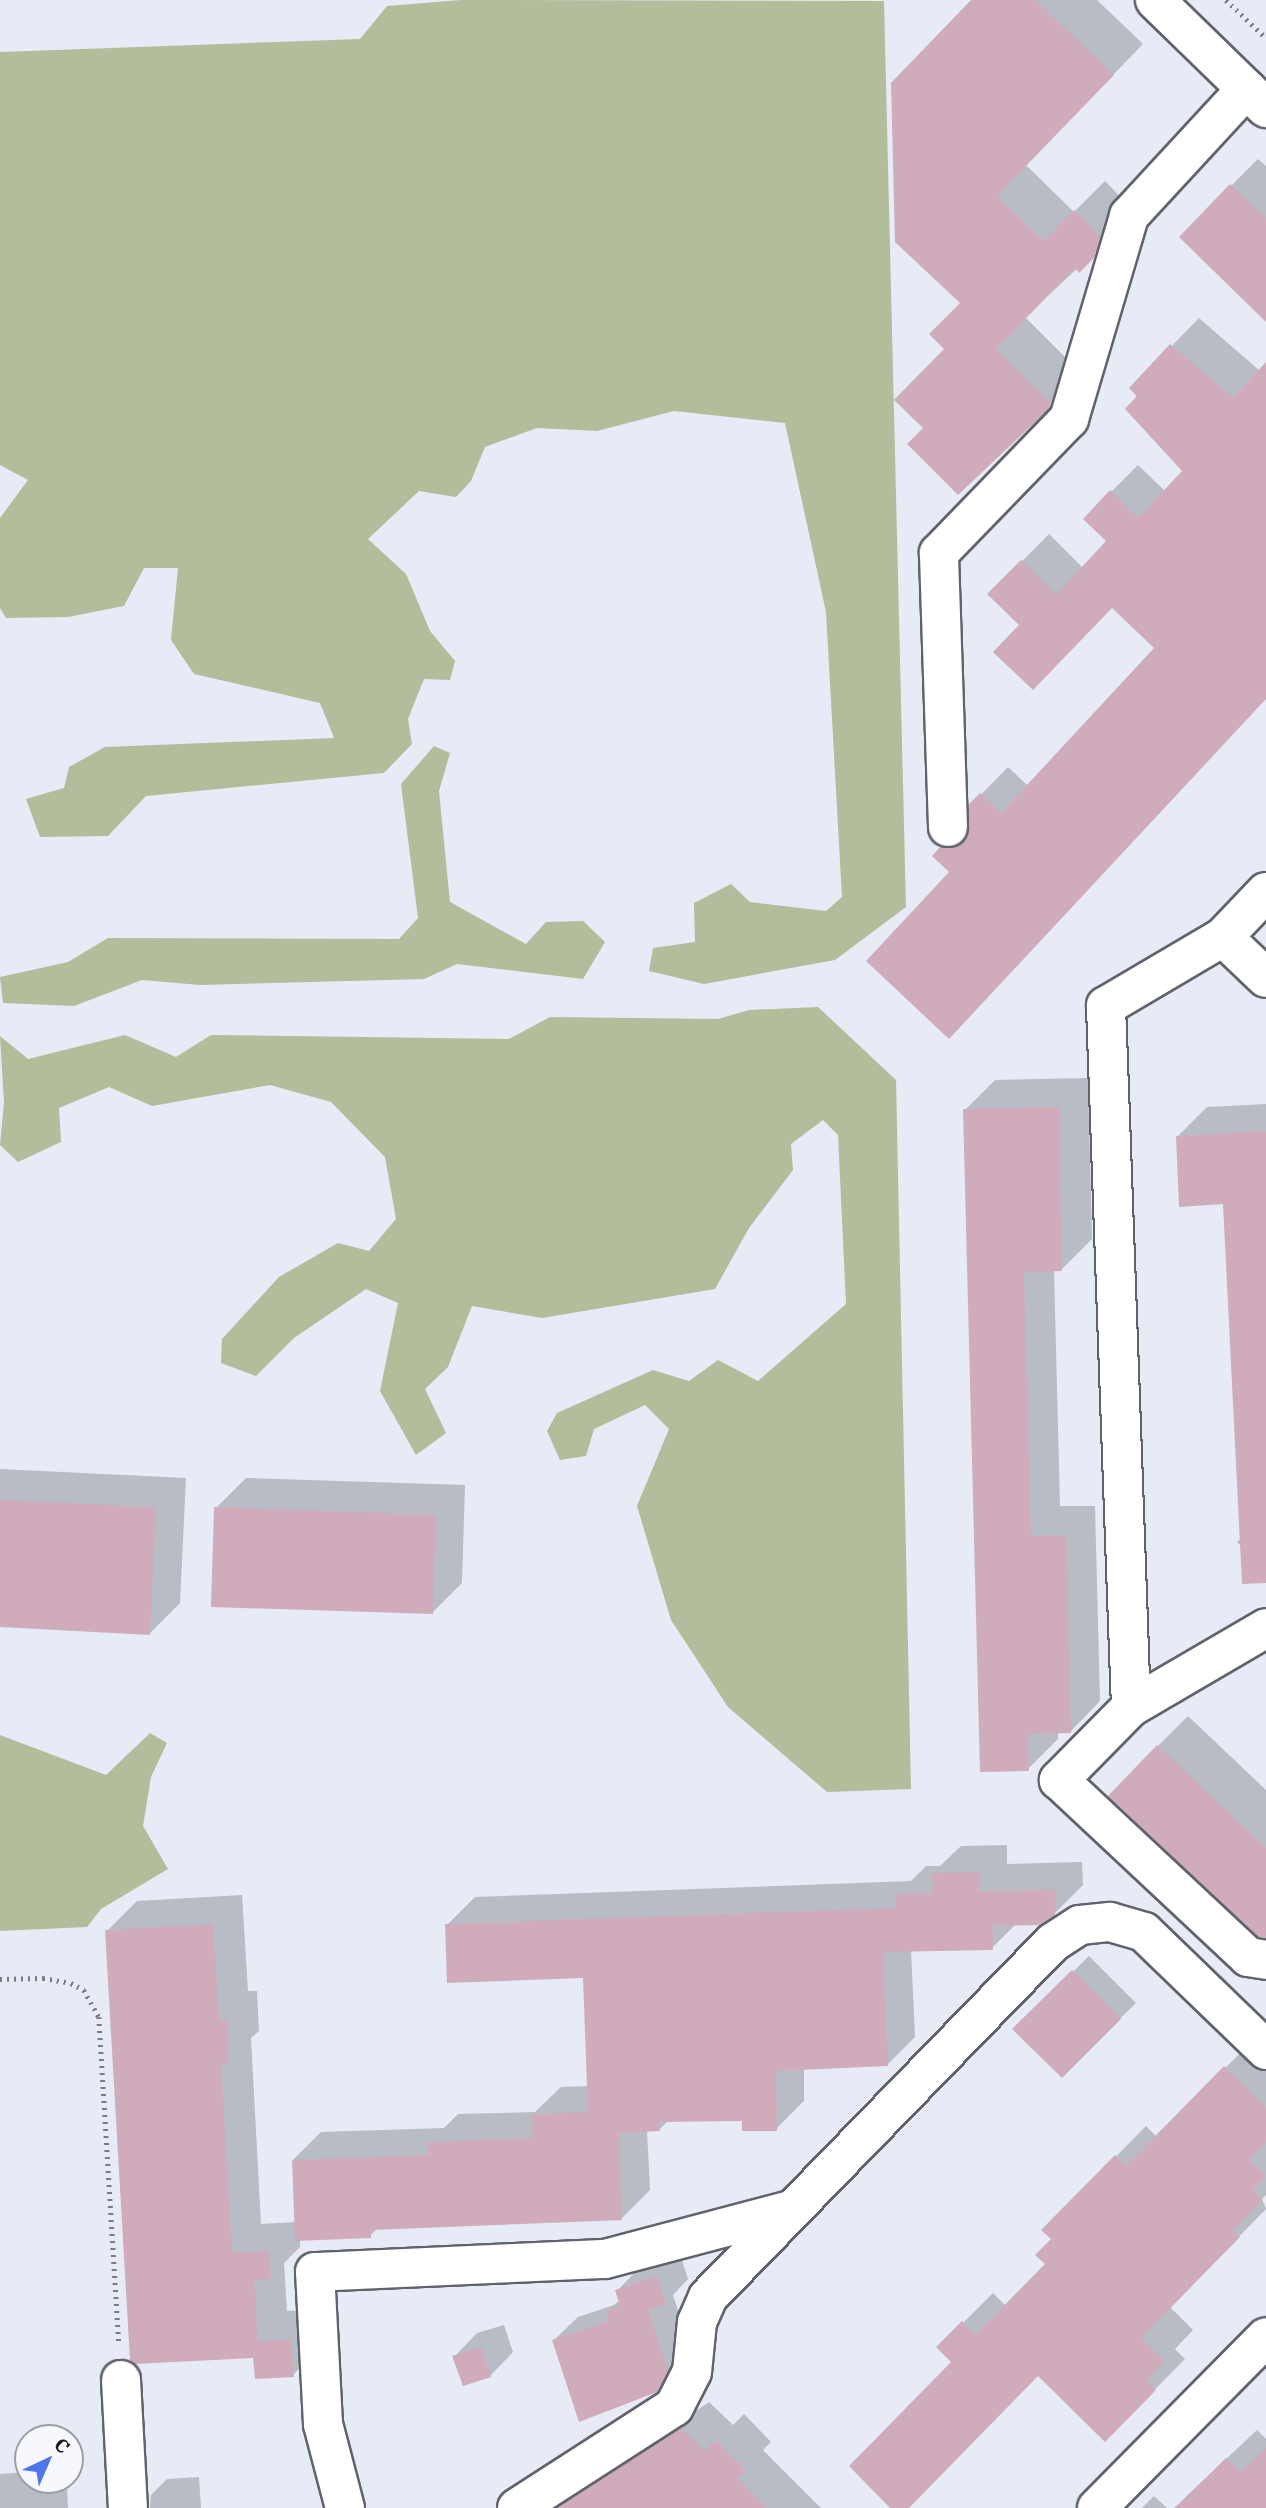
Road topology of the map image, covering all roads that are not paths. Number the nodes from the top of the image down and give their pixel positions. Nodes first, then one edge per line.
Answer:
1 (1155, 0) edge
2 (1256, 99) edge
3 (948, 827) dead end
4 (1266, 892) edge
5 (1223, 937) junction
6 (1266, 978) edge
7 (1266, 1628) edge
8 (1131, 1707) junction
9 (1266, 1960) edge
10 (1266, 2050) edge
11 (791, 2210) junction
12 (1266, 2337) edge
13 (121, 2380) road end
14 (128, 2508) edge
15 (345, 2508) edge
16 (517, 2508) edge
17 (1097, 2508) edge

1 - 2 street
2 - 3 street
4 - 5 street
5 - 6 street
5 - 8 street
7 - 8 street
8 - 9 street
10 - 11 street
11 - 15 street
11 - 16 street
12 - 17 street
13 - 14 street

